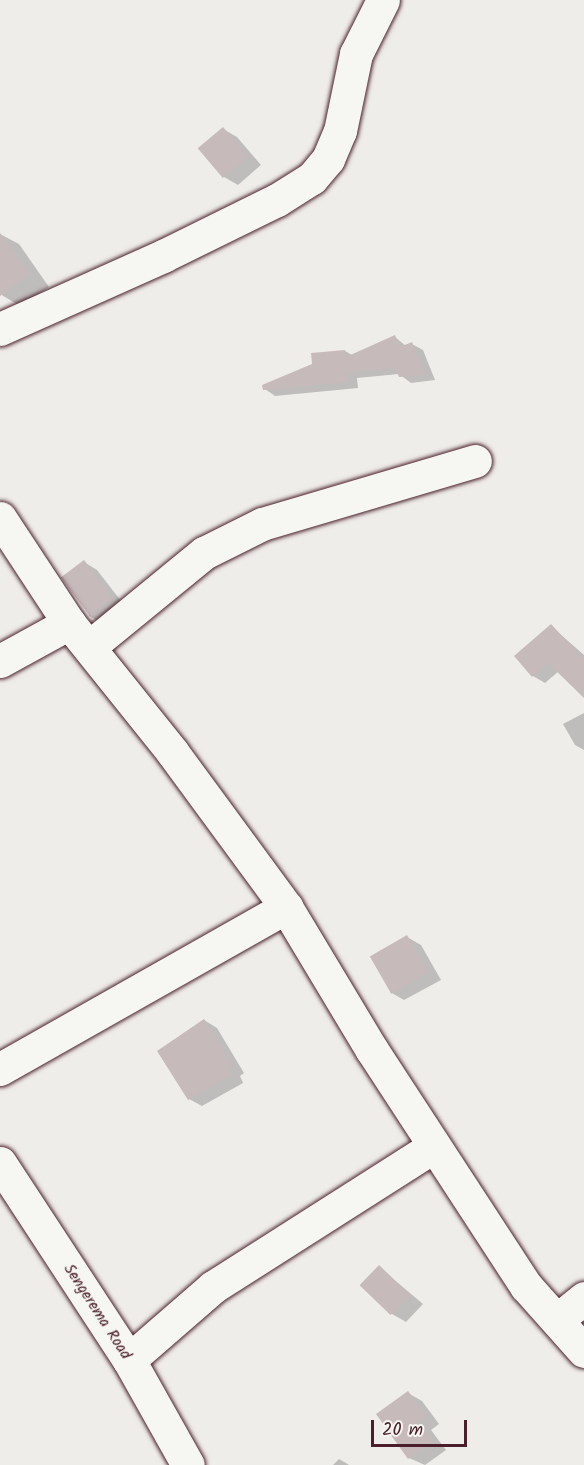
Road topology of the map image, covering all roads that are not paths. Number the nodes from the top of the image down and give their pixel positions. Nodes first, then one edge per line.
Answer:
1 (382, 0) edge
2 (0, 329) edge
3 (475, 461) dead end
4 (0, 518) edge
5 (79, 635) junction
6 (0, 661) edge
7 (286, 907) junction
8 (0, 1069) edge
9 (434, 1146) junction
10 (0, 1163) edge
11 (584, 1298) edge
12 (557, 1320) junction
13 (584, 1351) edge
14 (129, 1360) junction
15 (188, 1465) edge

1 - 2 street
3 - 5 street
4 - 5 street
5 - 6 street
5 - 7 street
7 - 8 street
7 - 9 street
9 - 12 street
9 - 14 street
10 - 14 street, Sengerema Road
11 - 12 street
12 - 13 street
14 - 15 street, Sengerema Road

